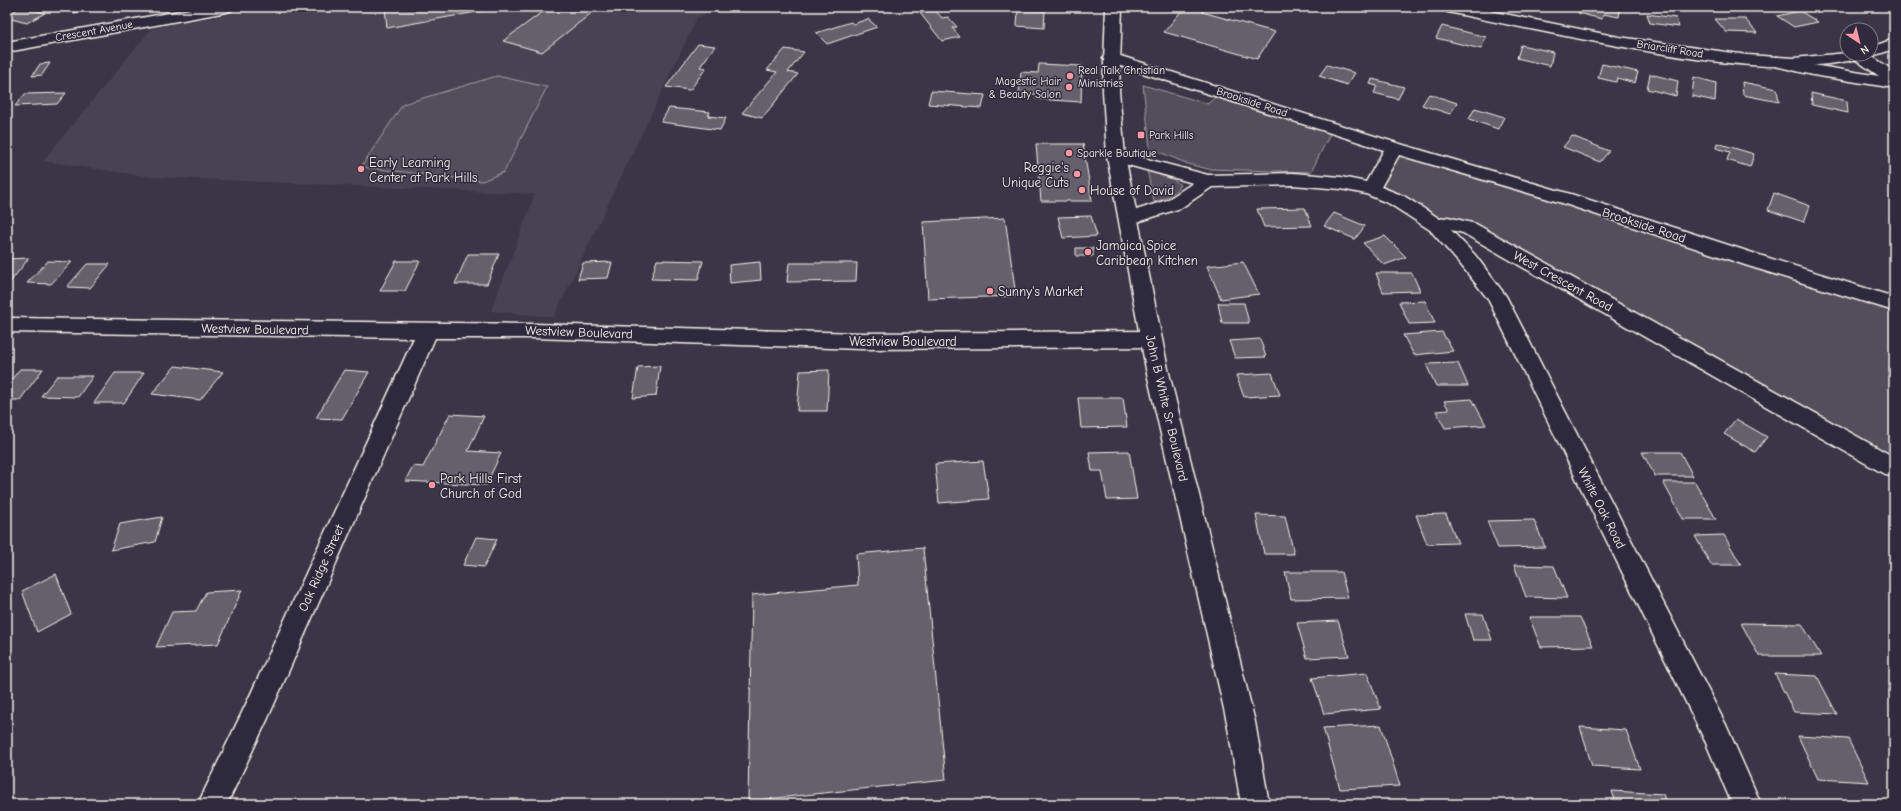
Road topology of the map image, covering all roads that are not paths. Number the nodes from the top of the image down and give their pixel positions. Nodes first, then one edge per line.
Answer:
1 (228, 7) edge
2 (1114, 7) edge
3 (1448, 7) edge
4 (1894, 44) edge
5 (7, 47) edge
6 (1879, 49) edge
7 (1111, 58) junction
8 (1839, 59) edge
9 (1879, 60) edge
10 (1777, 62) junction
11 (1868, 62) edge
12 (1894, 66) edge
13 (1894, 79) edge
14 (1894, 83) edge
15 (1394, 148) junction
16 (1116, 156) junction
17 (1208, 181) junction
18 (1371, 188) junction
19 (1128, 219) junction
20 (1437, 226) junction
21 (1894, 304) edge
22 (7, 325) edge
23 (428, 331) junction
24 (1151, 339) junction
25 (1894, 468) edge
26 (212, 804) edge
27 (1255, 804) edge
28 (1747, 804) edge

1 - 5 street, Crescent Avenue
2 - 7 street, John B White Sr Boulevard
3 - 10 street, Briarcliff Road
4 - 6 street
7 - 15 street, Brookside Road
7 - 16 street, John B White Sr Boulevard
8 - 10 street
9 - 12 street
10 - 14 street, Briarcliff Road
11 - 13 street
15 - 18 street
15 - 21 street, Brookside Road
16 - 17 street
16 - 19 street, John B White Sr Boulevard
17 - 18 street
17 - 19 street
18 - 20 street
19 - 24 street, John B White Sr Boulevard
20 - 25 street, West Crescent Road
20 - 28 street, White Oak Road
22 - 23 street, Westview Boulevard
23 - 24 street, Westview Boulevard
23 - 26 street, Oak Ridge Street
24 - 27 street, John B White Sr Boulevard

